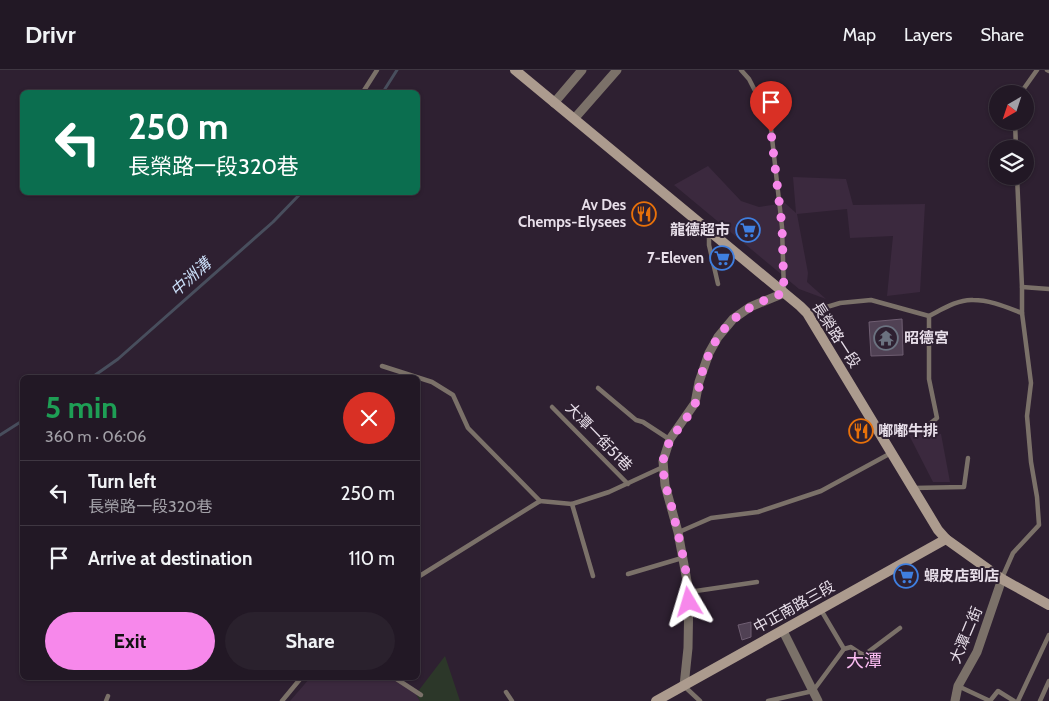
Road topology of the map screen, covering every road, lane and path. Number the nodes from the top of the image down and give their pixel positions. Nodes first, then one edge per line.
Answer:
1 (377, 70) edge
2 (514, 70) edge
3 (582, 70) edge
4 (616, 70) edge
5 (741, 70) edge
6 (1037, 70) edge
7 (1026, 85) edge
8 (365, 90) edge
9 (554, 103) junction
10 (574, 120) junction
11 (1017, 185) edge
12 (709, 231) junction
13 (718, 284) dead end
14 (1022, 287) junction
15 (1049, 289) edge
16 (784, 293) junction
17 (807, 313) junction
18 (1022, 313) junction
19 (929, 316) junction
20 (382, 366) dead end
21 (410, 375) edge
22 (420, 378) edge
23 (598, 388) dead end
24 (552, 407) dead end
25 (882, 437) junction
26 (670, 439) junction
27 (891, 453) junction
28 (968, 458) dead end
29 (664, 467) junction
30 (628, 484) junction
31 (912, 488) junction
32 (540, 501) junction
33 (572, 504) junction
34 (678, 532) junction
35 (946, 539) junction
36 (682, 558) junction
37 (628, 574) dead end
38 (420, 576) edge
39 (593, 576) dead end
40 (1002, 579) junction
41 (756, 582) dead end
42 (689, 592) junction
43 (1049, 605) edge
44 (821, 610) junction
45 (900, 628) dead end
46 (782, 631) junction
47 (1049, 635) edge
48 (844, 649) junction
49 (299, 680) edge
50 (398, 680) edge
51 (1049, 681) edge
52 (684, 686) junction
53 (958, 686) junction
54 (813, 691) junction
55 (506, 692) dead end
56 (420, 695) dead end
57 (282, 701) edge
58 (512, 701) edge
59 (656, 701) edge
60 (700, 701) edge
61 (768, 701) edge
62 (818, 701) edge
63 (955, 701) edge
64 (1014, 701) edge
65 (1018, 701) edge
66 (1040, 701) edge

1 - 8 lane
2 - 9 street, 長榮路一段
3 - 9 street
4 - 10 street
5 - 16 lane
6 - 7 lane
9 - 10 street, 長榮路一段
10 - 12 street, 長榮路一段
11 - 14 lane
12 - 13 lane
12 - 16 street, 長榮路一段
14 - 15 lane
14 - 18 lane
16 - 17 street, 長榮路一段
16 - 26 street
17 - 19 lane
17 - 25 street, 長榮路一段
18 - 19 lane
18 - 40 lane
19 - 25 lane
20 - 21 lane
22 - 32 lane
23 - 26 lane
24 - 30 lane, 大潭一街51巷
25 - 27 street, 長榮路一段
26 - 29 street
27 - 31 street, 長榮路一段
27 - 34 lane
28 - 31 lane
29 - 30 lane, 大潭一街51巷
29 - 34 street
30 - 33 lane, 大潭一街51巷
31 - 35 street, 長榮路一段
32 - 33 lane, 大潭一街51巷
32 - 38 lane
33 - 39 lane
34 - 36 street
35 - 40 street, 長榮路一段
35 - 44 street, 中正南路三段
36 - 37 lane
36 - 42 street
40 - 43 street, 長榮路一段
40 - 53 street, 大潭二街
41 - 42 lane
42 - 52 street
44 - 46 street, 中正南路三段
44 - 48 lane
45 - 48 lane
46 - 52 street, 中正南路三段
46 - 54 street
47 - 65 lane
48 - 54 lane
49 - 57 lane
50 - 56 lane
51 - 66 lane
52 - 59 street, 中正南路三段
52 - 60 lane
53 - 63 street, 大潭二街
53 - 64 lane
54 - 61 lane
54 - 62 street
55 - 58 lane

